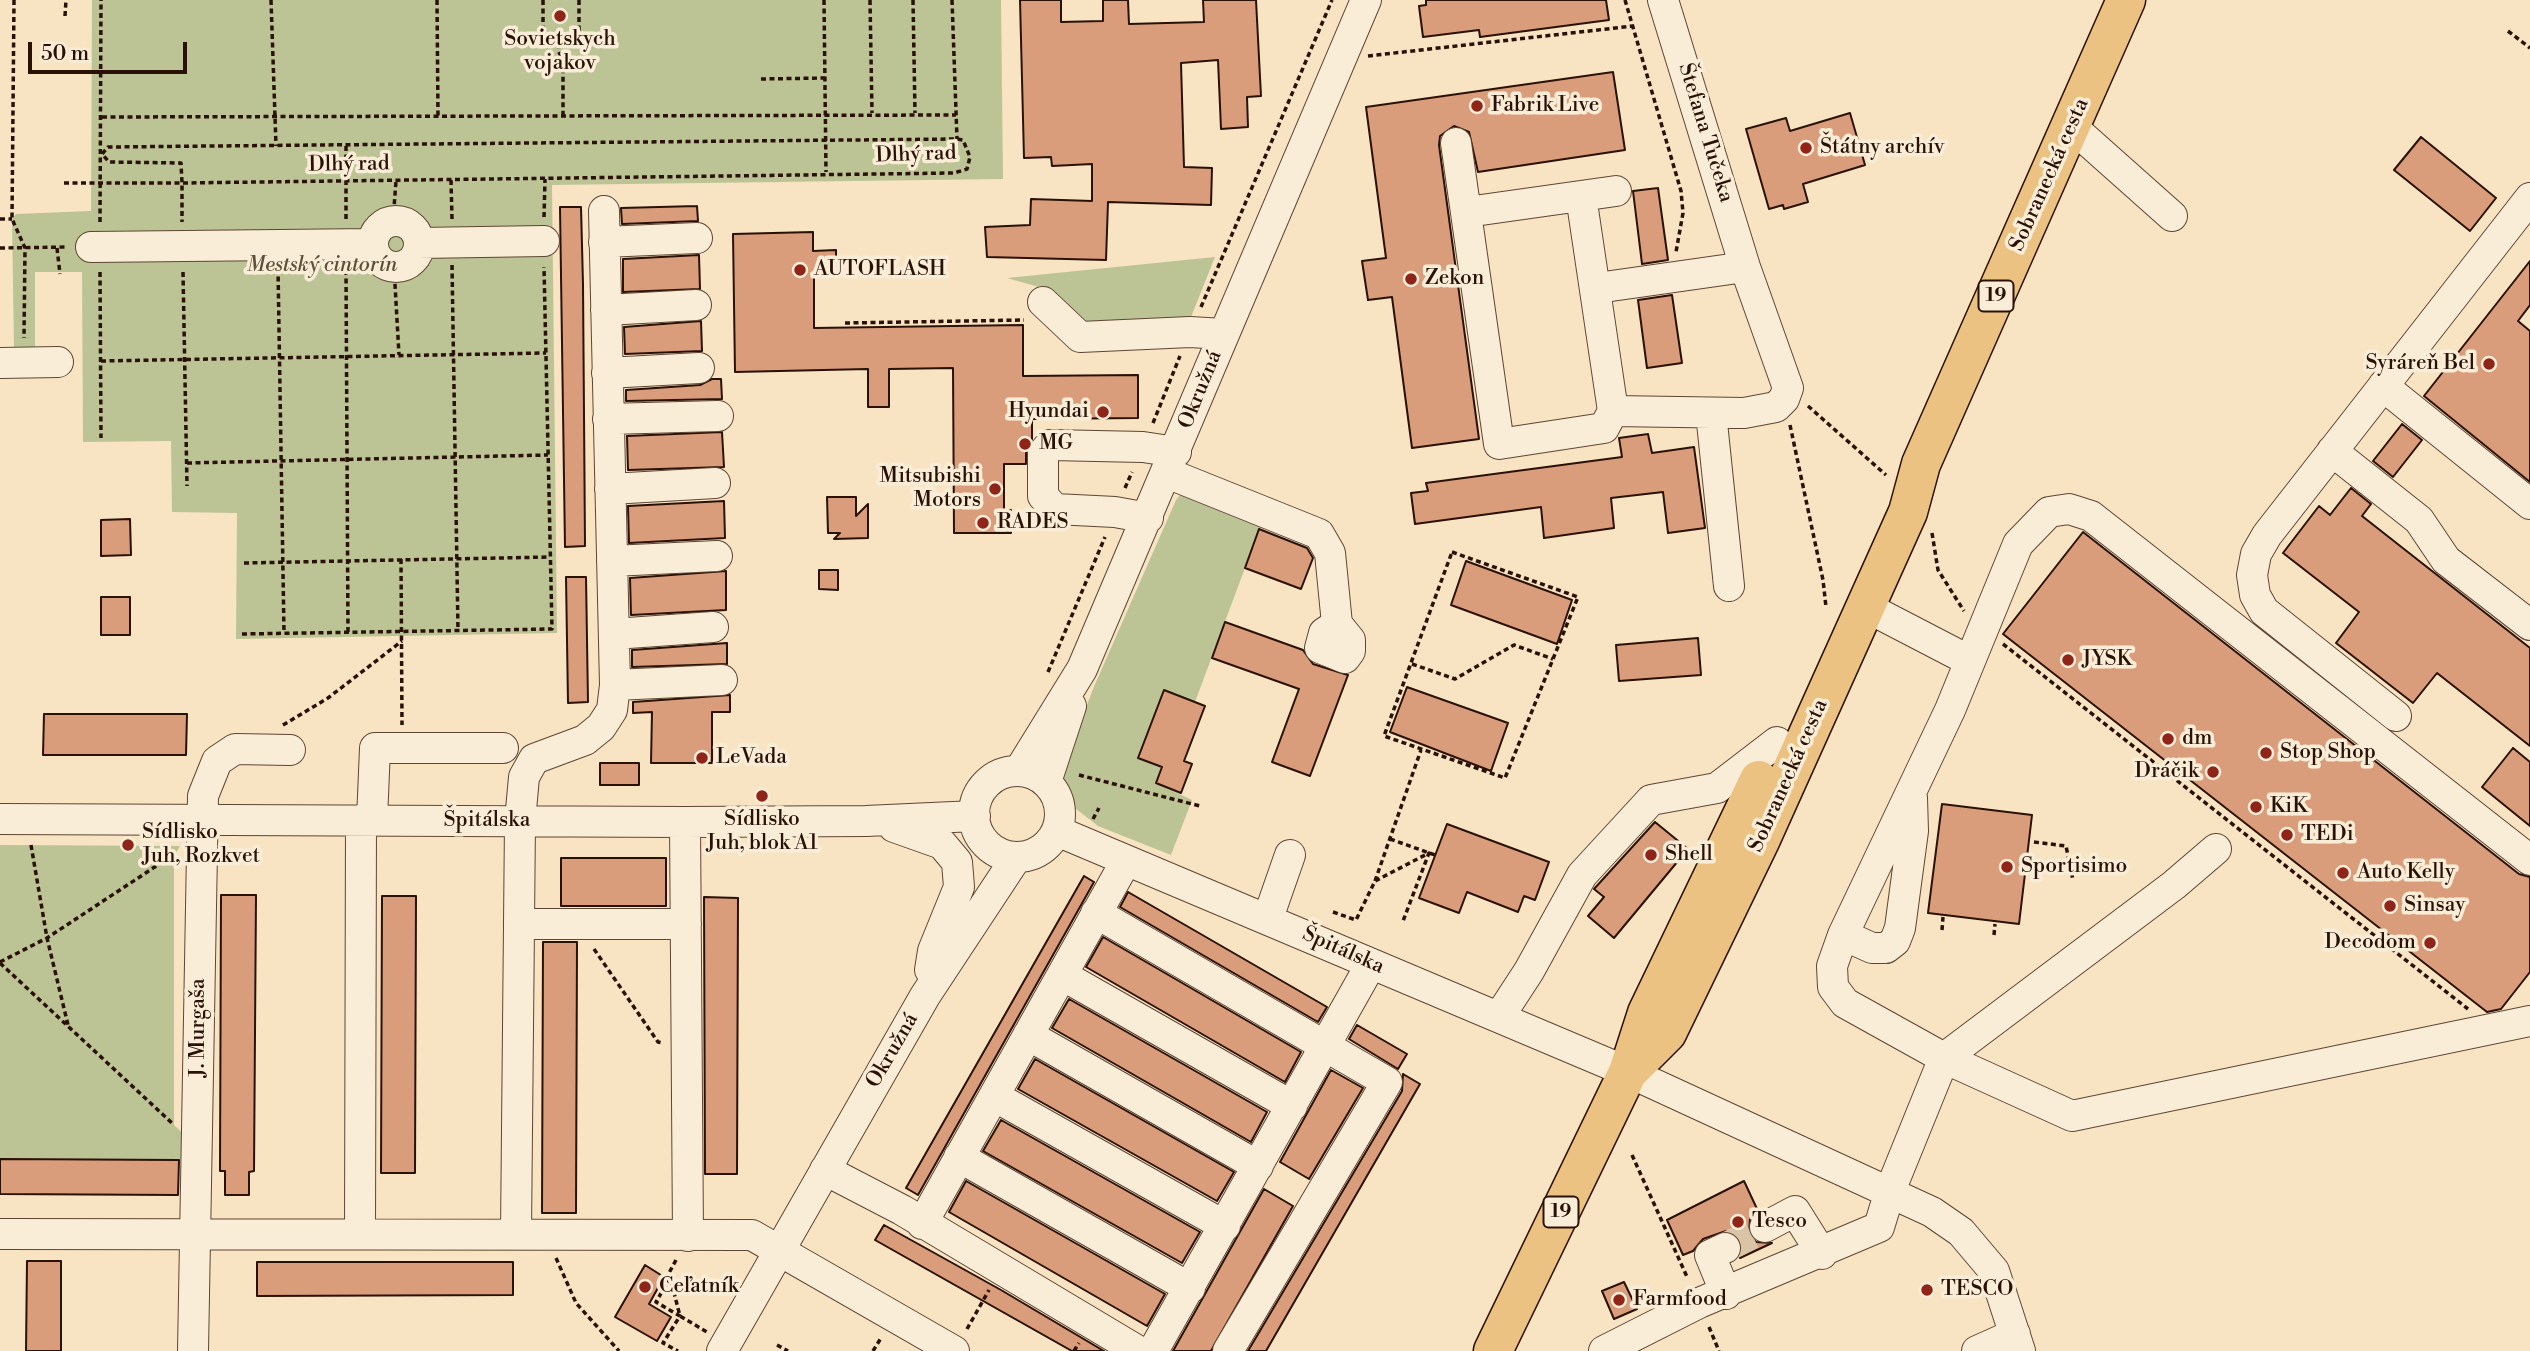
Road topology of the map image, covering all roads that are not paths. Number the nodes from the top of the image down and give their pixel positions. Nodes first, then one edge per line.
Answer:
1 (1366, 0) edge
2 (1663, 0) edge
3 (2126, 0) edge
4 (2071, 127) junction
5 (1456, 143) dead end
6 (1616, 191) dead end
7 (1581, 197) junction
8 (2530, 198) edge
9 (604, 211) dead end
10 (1467, 212) junction
11 (2172, 216) dead end
12 (697, 238) dead end
13 (544, 241) road end
14 (604, 242) junction
15 (419, 243) junction
16 (360, 244) junction
17 (95, 247) road end
18 (1745, 267) junction
19 (1597, 288) junction
20 (696, 305) dead end
21 (606, 310) junction
22 (1052, 311) road end
23 (1224, 334) junction
24 (58, 362) dead end
25 (12, 363) edge
26 (699, 368) dead end
27 (607, 373) junction
28 (2383, 386) junction
29 (1612, 411) junction
30 (1711, 413) junction
31 (718, 416) dead end
32 (608, 419) junction
33 (2332, 451) junction
34 (1171, 463) junction
35 (1903, 470) junction
36 (715, 483) dead end
37 (610, 489) junction
38 (2530, 504) edge
39 (1148, 518) junction
40 (717, 556) dead end
41 (612, 561) junction
42 (1729, 586) dead end
43 (1866, 607) junction
44 (1337, 624) dead end
45 (2530, 625) edge
46 (713, 627) dead end
47 (614, 634) junction
48 (1970, 661) junction
49 (1082, 669) junction
50 (722, 680) dead end
51 (615, 685) junction
52 (2396, 716) dead end
53 (503, 748) dead end
54 (283, 749) road end
55 (1019, 771) junction
56 (1046, 782) junction
57 (1911, 792) junction
58 (1740, 814) junction
59 (0, 819) edge
60 (200, 820) junction
61 (367, 820) junction
62 (520, 821) junction
63 (685, 821) junction
64 (866, 821) junction
65 (980, 829) junction
66 (1057, 831) junction
67 (2216, 849) dead end
68 (1290, 855) dead end
69 (1016, 858) junction
70 (2530, 859) edge
71 (1126, 861) junction
72 (1096, 913) junction
73 (1268, 918) junction
74 (519, 924) junction
75 (686, 924) junction
76 (1843, 934) junction
77 (1371, 964) junction
78 (1062, 975) junction
79 (925, 996) junction
80 (1499, 1017) junction
81 (2530, 1021) edge
82 (1028, 1035) junction
83 (1326, 1046) junction
84 (1944, 1058) junction
85 (1628, 1072) junction
86 (995, 1096) junction
87 (1292, 1106) junction
88 (959, 1157) junction
89 (1258, 1166) junction
90 (825, 1170) junction
91 (1890, 1191) junction
92 (922, 1224) junction
93 (1225, 1226) junction
94 (1765, 1227) tunnel mouth
95 (516, 1233) junction
96 (0, 1234) edge
97 (360, 1234) junction
98 (197, 1236) junction
99 (688, 1236) junction
100 (1725, 1248) tunnel mouth
101 (779, 1251) junction
102 (1822, 1254) junction
103 (1190, 1288) junction
104 (1726, 1294) junction
105 (2018, 1343) edge
106 (958, 1345) edge
107 (725, 1347) edge
108 (193, 1351) edge
109 (1138, 1351) edge
110 (1153, 1351) edge
111 (1228, 1351) edge
112 (1493, 1351) edge
113 (1604, 1351) edge
114 (1978, 1351) edge

1 - 23 street, Okružná
2 - 18 street, Štefana Tučeka
3 - 4 main road, Sobranecká cesta / 19
4 - 11 street
4 - 35 main road, Sobranecká cesta / 19
5 - 10 street
6 - 7 street
7 - 10 street
7 - 19 street
8 - 28 street
9 - 14 street
10 - 29 street
12 - 14 street
13 - 15 street
14 - 21 street
15 - 16 street
15 - 16 street
16 - 17 street
18 - 19 street
18 - 30 street, Štefana Tučeka
19 - 29 street
20 - 21 street
21 - 27 street
22 - 23 street
23 - 34 street, Okružná
24 - 25 street
26 - 27 street
27 - 32 street
28 - 33 street
28 - 38 street
29 - 30 street
30 - 42 street
31 - 32 street
32 - 37 street
33 - 45 street
33 - 52 street
34 - 39 street, Okružná
34 - 39 street
34 - 44 street
35 - 43 main road, Sobranecká cesta / 19
35 - 58 main road, Sobranecká cesta / 19
36 - 37 street
37 - 41 street
39 - 49 street, Okružná
40 - 41 street
41 - 47 street
43 - 48 street
43 - 58 main road, Sobranecká cesta / 19
46 - 47 street
47 - 51 street
48 - 57 street
48 - 70 street
49 - 55 street, Okružná
49 - 56 street
50 - 51 street
51 - 62 street
53 - 61 street
54 - 60 street, J. Murgaša
55 - 56 street
55 - 65 street
56 - 66 street
57 - 76 street
57 - 76 street
58 - 80 street
58 - 85 main road, Sobranecká cesta / 19
59 - 60 street, Špitálska
60 - 61 street, Špitálska
60 - 98 street, J. Murgaša
61 - 62 street, Špitálska
61 - 97 street
62 - 63 street, Špitálska
62 - 74 street
63 - 64 street, Špitálska
63 - 75 street
64 - 65 street, Špitálska
64 - 79 street
65 - 69 street
65 - 79 street
66 - 69 street
66 - 71 street, Špitálska
67 - 84 street
68 - 73 street
69 - 79 street, Okružná
71 - 72 street
71 - 73 street, Špitálska
72 - 78 street
72 - 83 street
73 - 77 street, Špitálska
74 - 75 street
74 - 95 street
75 - 99 street
76 - 84 street
77 - 80 street, Špitálska
77 - 83 street
78 - 82 street
78 - 87 street
79 - 90 street, Okružná
80 - 85 street, Špitálska
81 - 84 street
82 - 86 street
82 - 89 street
83 - 87 street
83 - 111 street
84 - 91 street
85 - 91 street, Špitálska
85 - 112 main road, Sobranecká cesta / 19
86 - 88 street
86 - 93 street
87 - 89 street
88 - 92 street
88 - 103 street
89 - 93 street
90 - 92 street
90 - 101 street, Okružná
91 - 102 street
91 - 105 street, Špitálska
92 - 109 street
93 - 103 street
94 - 102 street
95 - 97 street
95 - 99 street
96 - 98 street
97 - 98 street
98 - 108 street, J. Murgaša
99 - 101 street
100 - 104 street
101 - 106 street
101 - 107 street, Okružná
102 - 104 street
103 - 110 street
104 - 113 street
105 - 114 street

